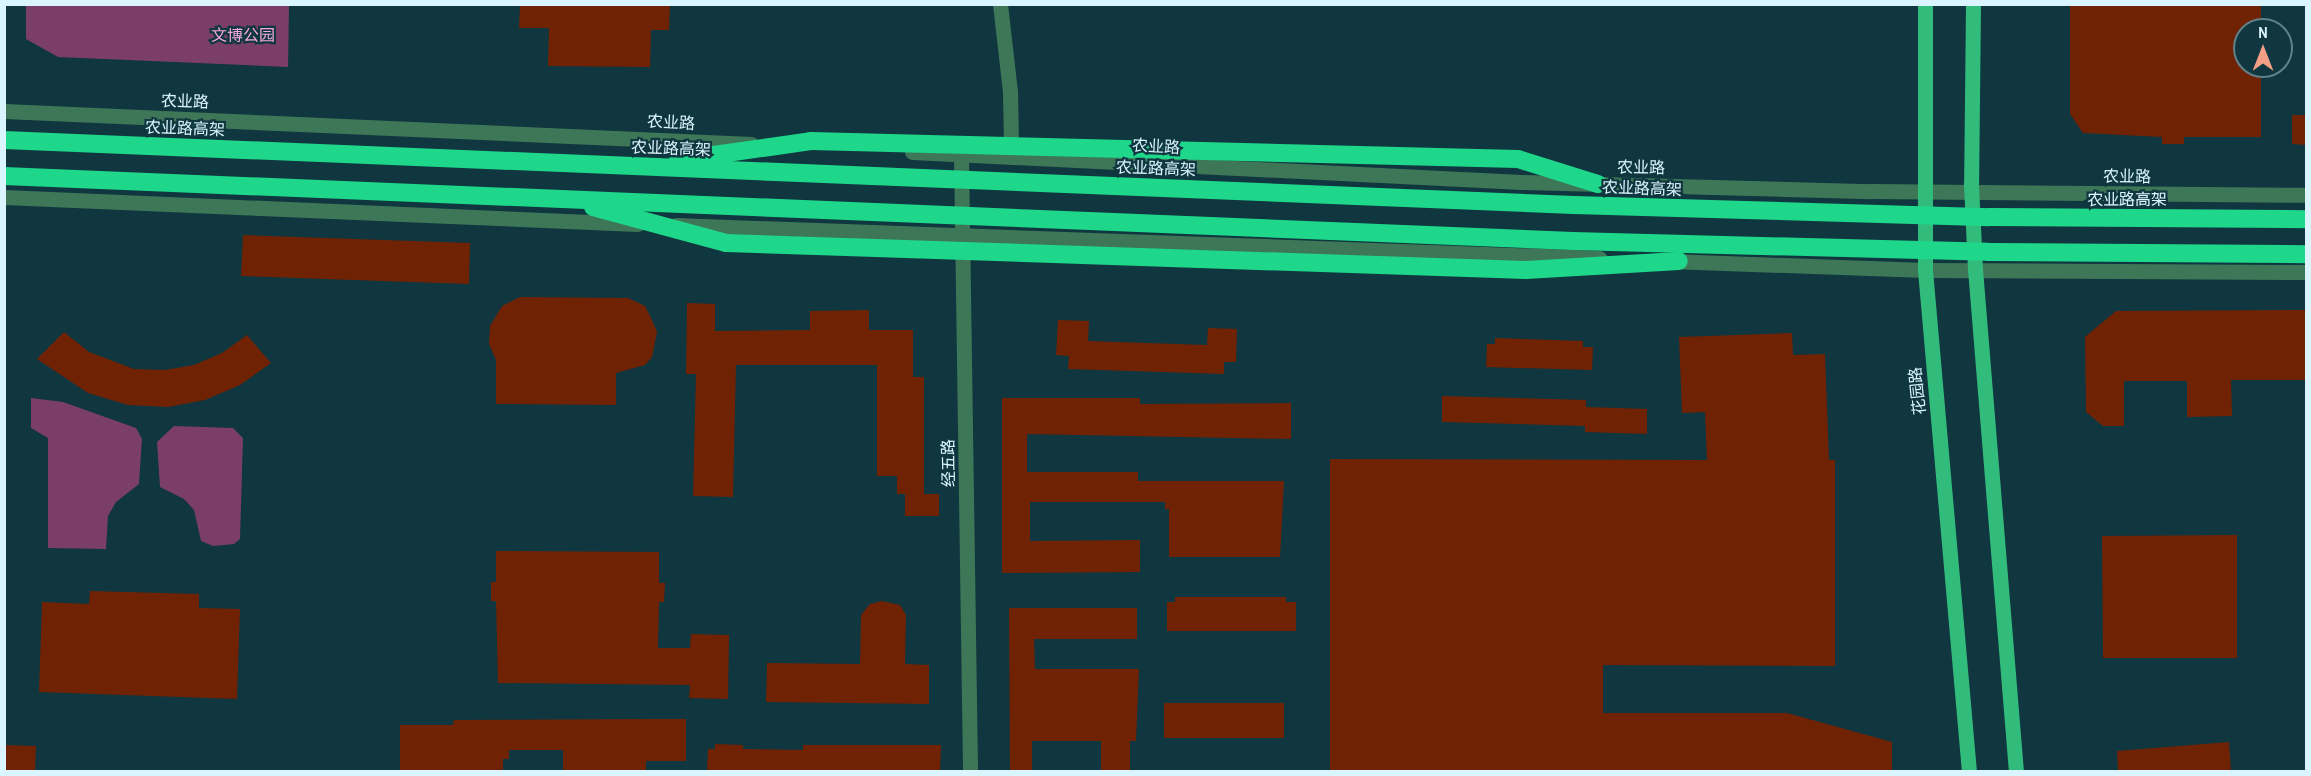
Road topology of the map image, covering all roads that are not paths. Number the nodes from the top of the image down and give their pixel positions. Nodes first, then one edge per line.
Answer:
1 (1000, 4) edge
2 (1925, 4) edge
3 (1973, 4) edge
4 (4, 111) edge
5 (4, 140) edge
6 (1011, 146) junction
7 (961, 154) junction
8 (633, 166) junction
9 (4, 176) edge
10 (1598, 184) junction
11 (1924, 192) junction
12 (1972, 192) junction
13 (2307, 195) edge
14 (4, 197) edge
15 (563, 198) junction
16 (2307, 219) edge
17 (962, 235) junction
18 (2307, 254) edge
19 (1679, 261) junction
20 (1975, 269) junction
21 (1925, 270) junction
22 (2307, 272) edge
23 (970, 771) edge
24 (1969, 771) edge
25 (2016, 771) edge

1 - 6 street
2 - 11 main road, 花园路
3 - 12 main road
4 - 7 street, 农业路
5 - 8 highway, 农业路高架, bridge
6 - 8 highway, bridge
6 - 10 highway, bridge
7 - 10 street, 农业路
7 - 17 street, 经五路
8 - 16 highway, 农业路高架, bridge
9 - 15 highway, bridge
10 - 11 street, 农业路
11 - 12 street, 农业路
11 - 21 main road, 花园路
12 - 13 street, 农业路
12 - 20 main road
14 - 17 street
15 - 18 highway, bridge
15 - 19 highway, bridge
17 - 19 street
17 - 23 street, 经五路
19 - 21 street
20 - 21 street
20 - 22 street
20 - 25 main road
21 - 24 main road, 花园路

